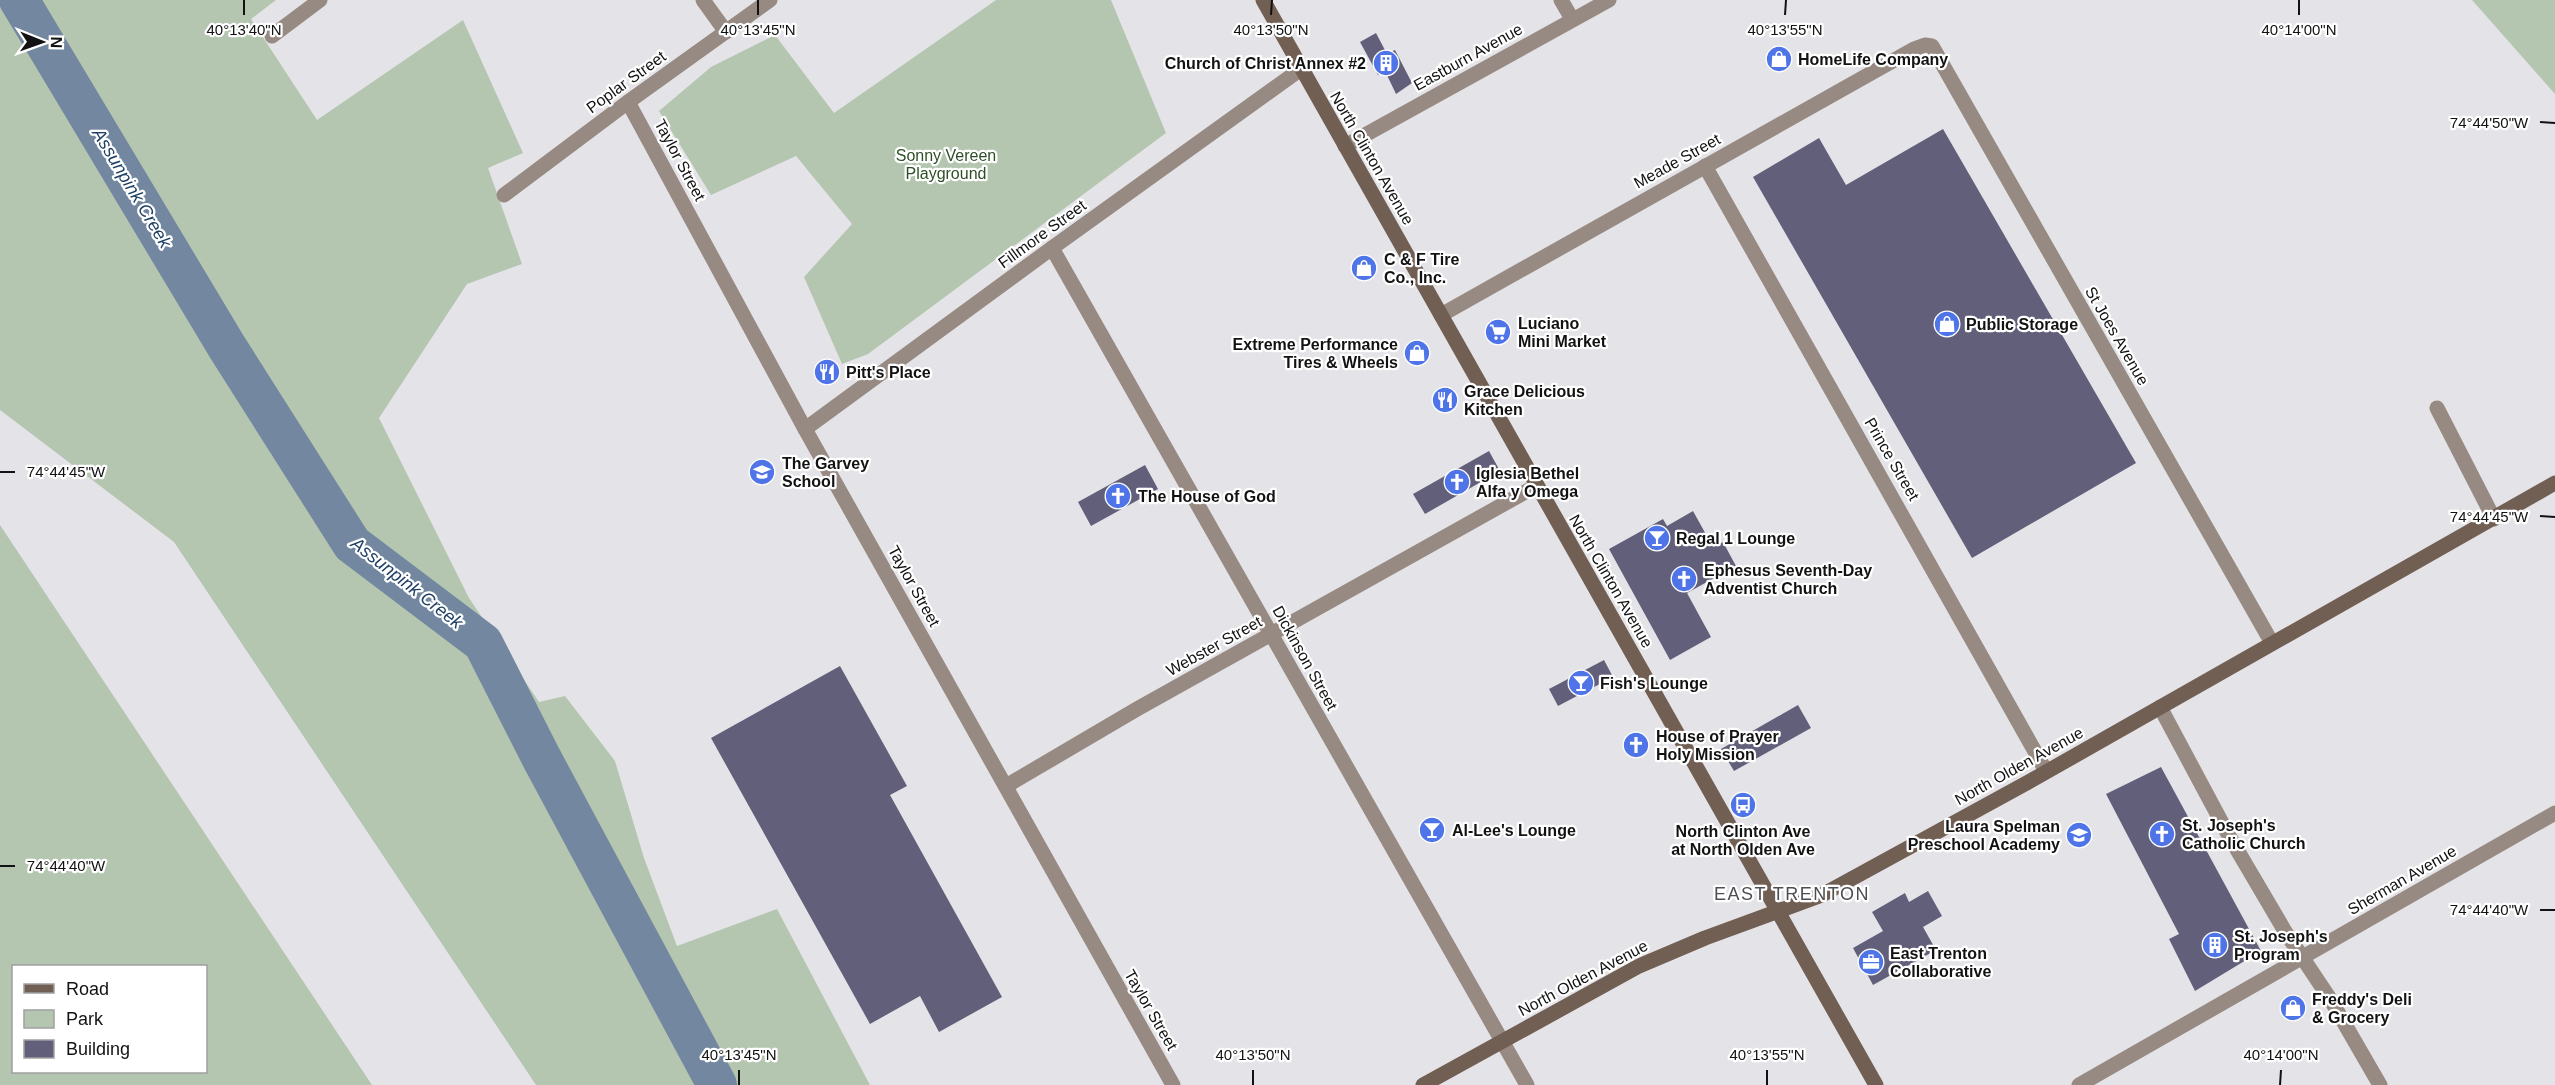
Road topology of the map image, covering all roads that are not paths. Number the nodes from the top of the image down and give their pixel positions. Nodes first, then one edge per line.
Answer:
1 (320, 0) edge
2 (703, 0) edge
3 (770, 0) edge
4 (1263, 0) edge
5 (1561, 0) edge
6 (1609, 0) edge
7 (1572, 20) junction
8 (726, 32) junction
9 (272, 36) dead end
10 (1932, 46) joint
11 (1301, 69) junction
12 (628, 102) junction
13 (1345, 146) junction
14 (1705, 166) junction
15 (504, 195) dead end
16 (1052, 248) junction
17 (1441, 315) junction
18 (2437, 408) dead end
19 (805, 429) junction
20 (2555, 483) edge
21 (1536, 486) junction
22 (2494, 519) junction
23 (1271, 634) junction
24 (2272, 643) junction
25 (2160, 707) junction
26 (2046, 771) junction
27 (1006, 786) junction
28 (2555, 813) edge
29 (1777, 913) junction
30 (2302, 957) junction
31 (1503, 1041) junction
32 (1173, 1085) edge
33 (1423, 1085) edge
34 (1527, 1085) edge
35 (1876, 1085) edge
36 (2079, 1085) edge
37 (2380, 1085) edge

1 - 9 street
2 - 8 street
3 - 8 street, Poplar Street
4 - 11 main road, North Clinton Avenue
5 - 7 street
6 - 7 street, Eastburn Avenue
7 - 13 street, Eastburn Avenue
8 - 12 street, Poplar Street
10 - 14 street, Meade Street
10 - 24 street, St Joes Avenue
11 - 13 main road, North Clinton Avenue
11 - 16 street, Fillmore Street
12 - 15 street, Poplar Street
12 - 19 street, Taylor Street
13 - 17 main road, North Clinton Avenue
14 - 17 street, Meade Street
14 - 26 street, Prince Street
16 - 19 street, Fillmore Street
16 - 23 street, Dickinson Street
17 - 21 main road, North Clinton Avenue
18 - 22 street
19 - 27 street, Taylor Street
20 - 22 main road, North Olden Avenue
21 - 23 street, Webster Street
21 - 29 main road, North Clinton Avenue
22 - 24 main road, North Olden Avenue
23 - 27 street, Webster Street
23 - 31 street, Dickinson Street
24 - 25 main road, North Olden Avenue
25 - 26 main road, North Olden Avenue
25 - 30 street
26 - 29 main road, North Olden Avenue
27 - 32 street, Taylor Street
28 - 30 street, Sherman Avenue
29 - 31 main road, North Olden Avenue
29 - 35 main road, North Clinton Avenue
30 - 36 street, Sherman Avenue
30 - 37 street
31 - 33 main road, North Olden Avenue
31 - 34 street, Dickinson Street

